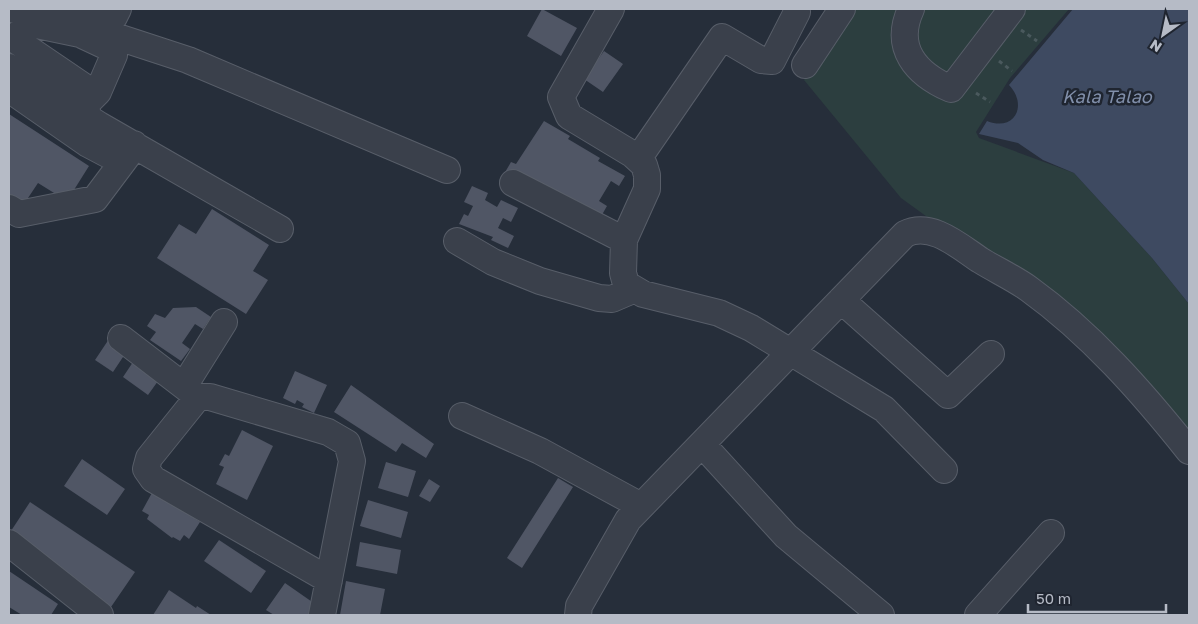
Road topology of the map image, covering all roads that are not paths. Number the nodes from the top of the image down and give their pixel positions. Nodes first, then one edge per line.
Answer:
1 (12, 9) edge
2 (87, 9) edge
3 (118, 9) edge
4 (611, 9) edge
5 (842, 9) edge
6 (912, 9) edge
7 (1012, 9) edge
8 (798, 12) dead end
9 (12, 44) edge
10 (805, 65) dead end
11 (9, 67) edge
12 (9, 89) edge
13 (98, 92) junction
14 (87, 135) junction
15 (128, 153) junction
16 (638, 160) junction
17 (447, 170) dead end
18 (513, 183) dead end
19 (9, 208) edge
20 (280, 229) dead end
21 (624, 240) junction
22 (457, 241) dead end
23 (633, 290) junction
24 (841, 300) junction
25 (224, 322) dead end
26 (121, 338) dead end
27 (791, 352) junction
28 (991, 354) dead end
29 (191, 391) junction
30 (462, 416) dead end
31 (702, 444) junction
32 (1189, 450) edge
33 (944, 470) dead end
34 (641, 506) junction
35 (1051, 533) dead end
36 (9, 543) edge
37 (329, 580) junction
38 (100, 615) edge
39 (322, 615) edge
40 (578, 615) edge
41 (881, 615) edge
42 (978, 615) edge

1 - 17 street
2 - 3 street
4 - 16 street
5 - 10 street
6 - 7 street
8 - 16 street
9 - 13 street
9 - 13 street
11 - 14 street
12 - 14 street
13 - 14 street
14 - 15 street
15 - 19 street
15 - 20 street
16 - 21 street
18 - 21 street
21 - 23 street
22 - 23 street
23 - 27 street
24 - 27 street
24 - 28 street
24 - 32 street
25 - 29 street
26 - 29 street
27 - 31 street
27 - 33 street
29 - 37 street
29 - 37 street
30 - 34 street
31 - 34 street
31 - 41 street
34 - 40 street
35 - 42 street
36 - 38 street
37 - 39 street

